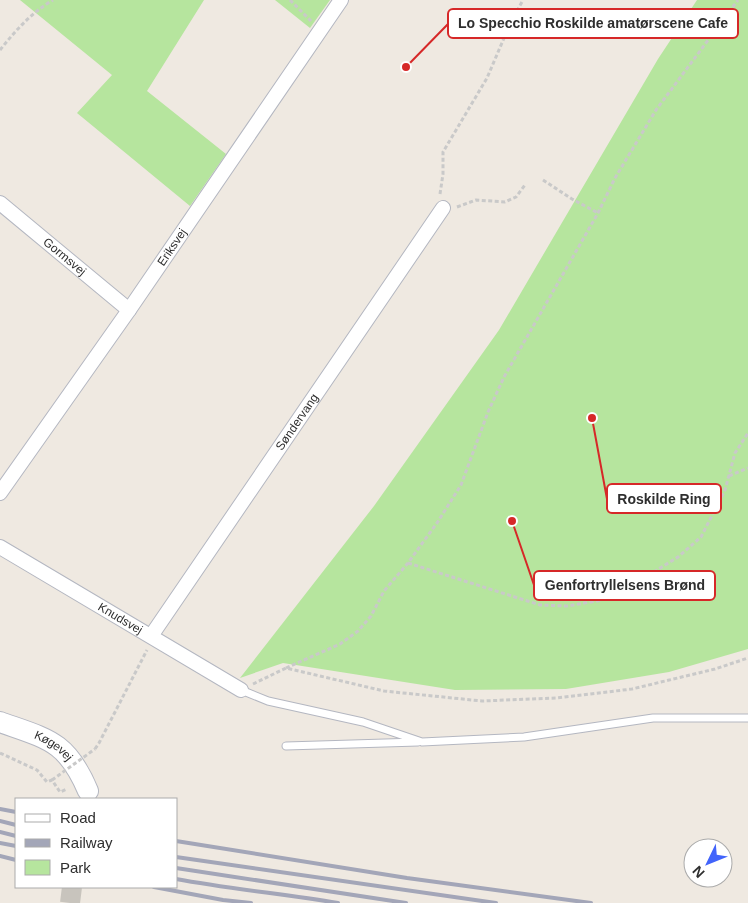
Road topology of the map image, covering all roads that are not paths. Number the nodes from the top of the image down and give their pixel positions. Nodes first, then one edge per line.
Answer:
1 (341, 0) edge
2 (0, 203) edge
3 (443, 208) road end
4 (129, 310) junction
5 (0, 493) edge
6 (0, 547) edge
7 (151, 636) junction
8 (242, 690) joint
9 (748, 718) edge
10 (0, 722) edge
11 (422, 742) junction
12 (286, 746) dead end
13 (88, 791) dead end

1 - 4 street, Eriksvej
2 - 4 street, Gormsvej
3 - 7 street, Søndervang
4 - 5 street, Eriksvej
6 - 7 street, Knudsvej
7 - 8 street, Knudsvej
8 - 11 lane
9 - 11 lane
10 - 13 main road, Køgevej
11 - 12 lane

